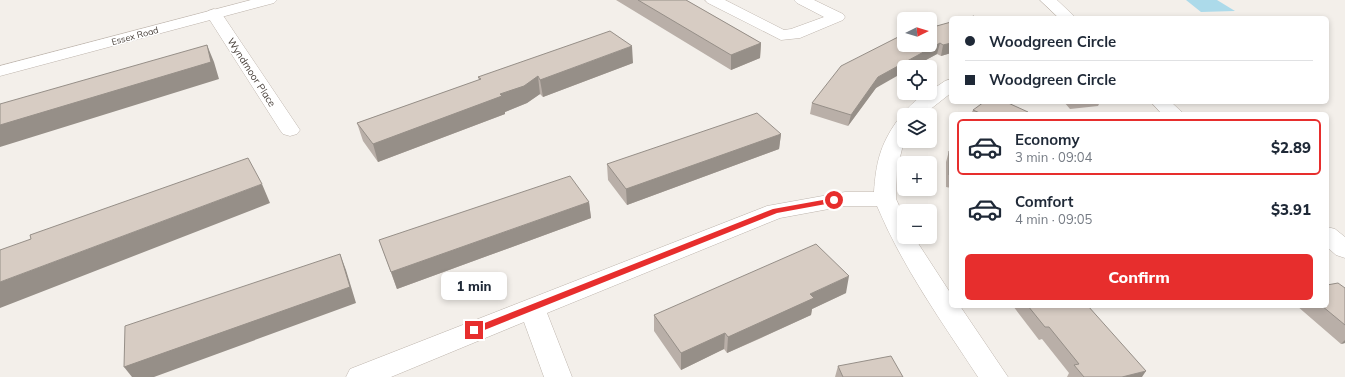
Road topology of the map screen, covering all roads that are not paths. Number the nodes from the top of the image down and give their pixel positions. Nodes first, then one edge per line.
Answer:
1 (269, 0) edge
2 (713, 0) edge
3 (802, 0) edge
4 (1048, 0) edge
5 (214, 14) junction
6 (1066, 16) edge
7 (0, 71) edge
8 (949, 86) edge
9 (1162, 104) edge
10 (920, 108) edge
11 (1172, 112) edge
12 (290, 130) dead end
13 (897, 136) edge
14 (886, 199) junction
15 (1329, 237) edge
16 (1345, 249) edge
17 (532, 307) junction
18 (360, 377) edge
19 (558, 377) edge
20 (994, 377) edge

1 - 5 street, Essex Road
2 - 3 street
4 - 6 street
5 - 7 street, Essex Road
5 - 12 street, Wyndmoor Place
8 - 10 street
9 - 11 street
13 - 14 street
14 - 17 street
14 - 20 street
15 - 16 street
17 - 18 street
17 - 19 street

